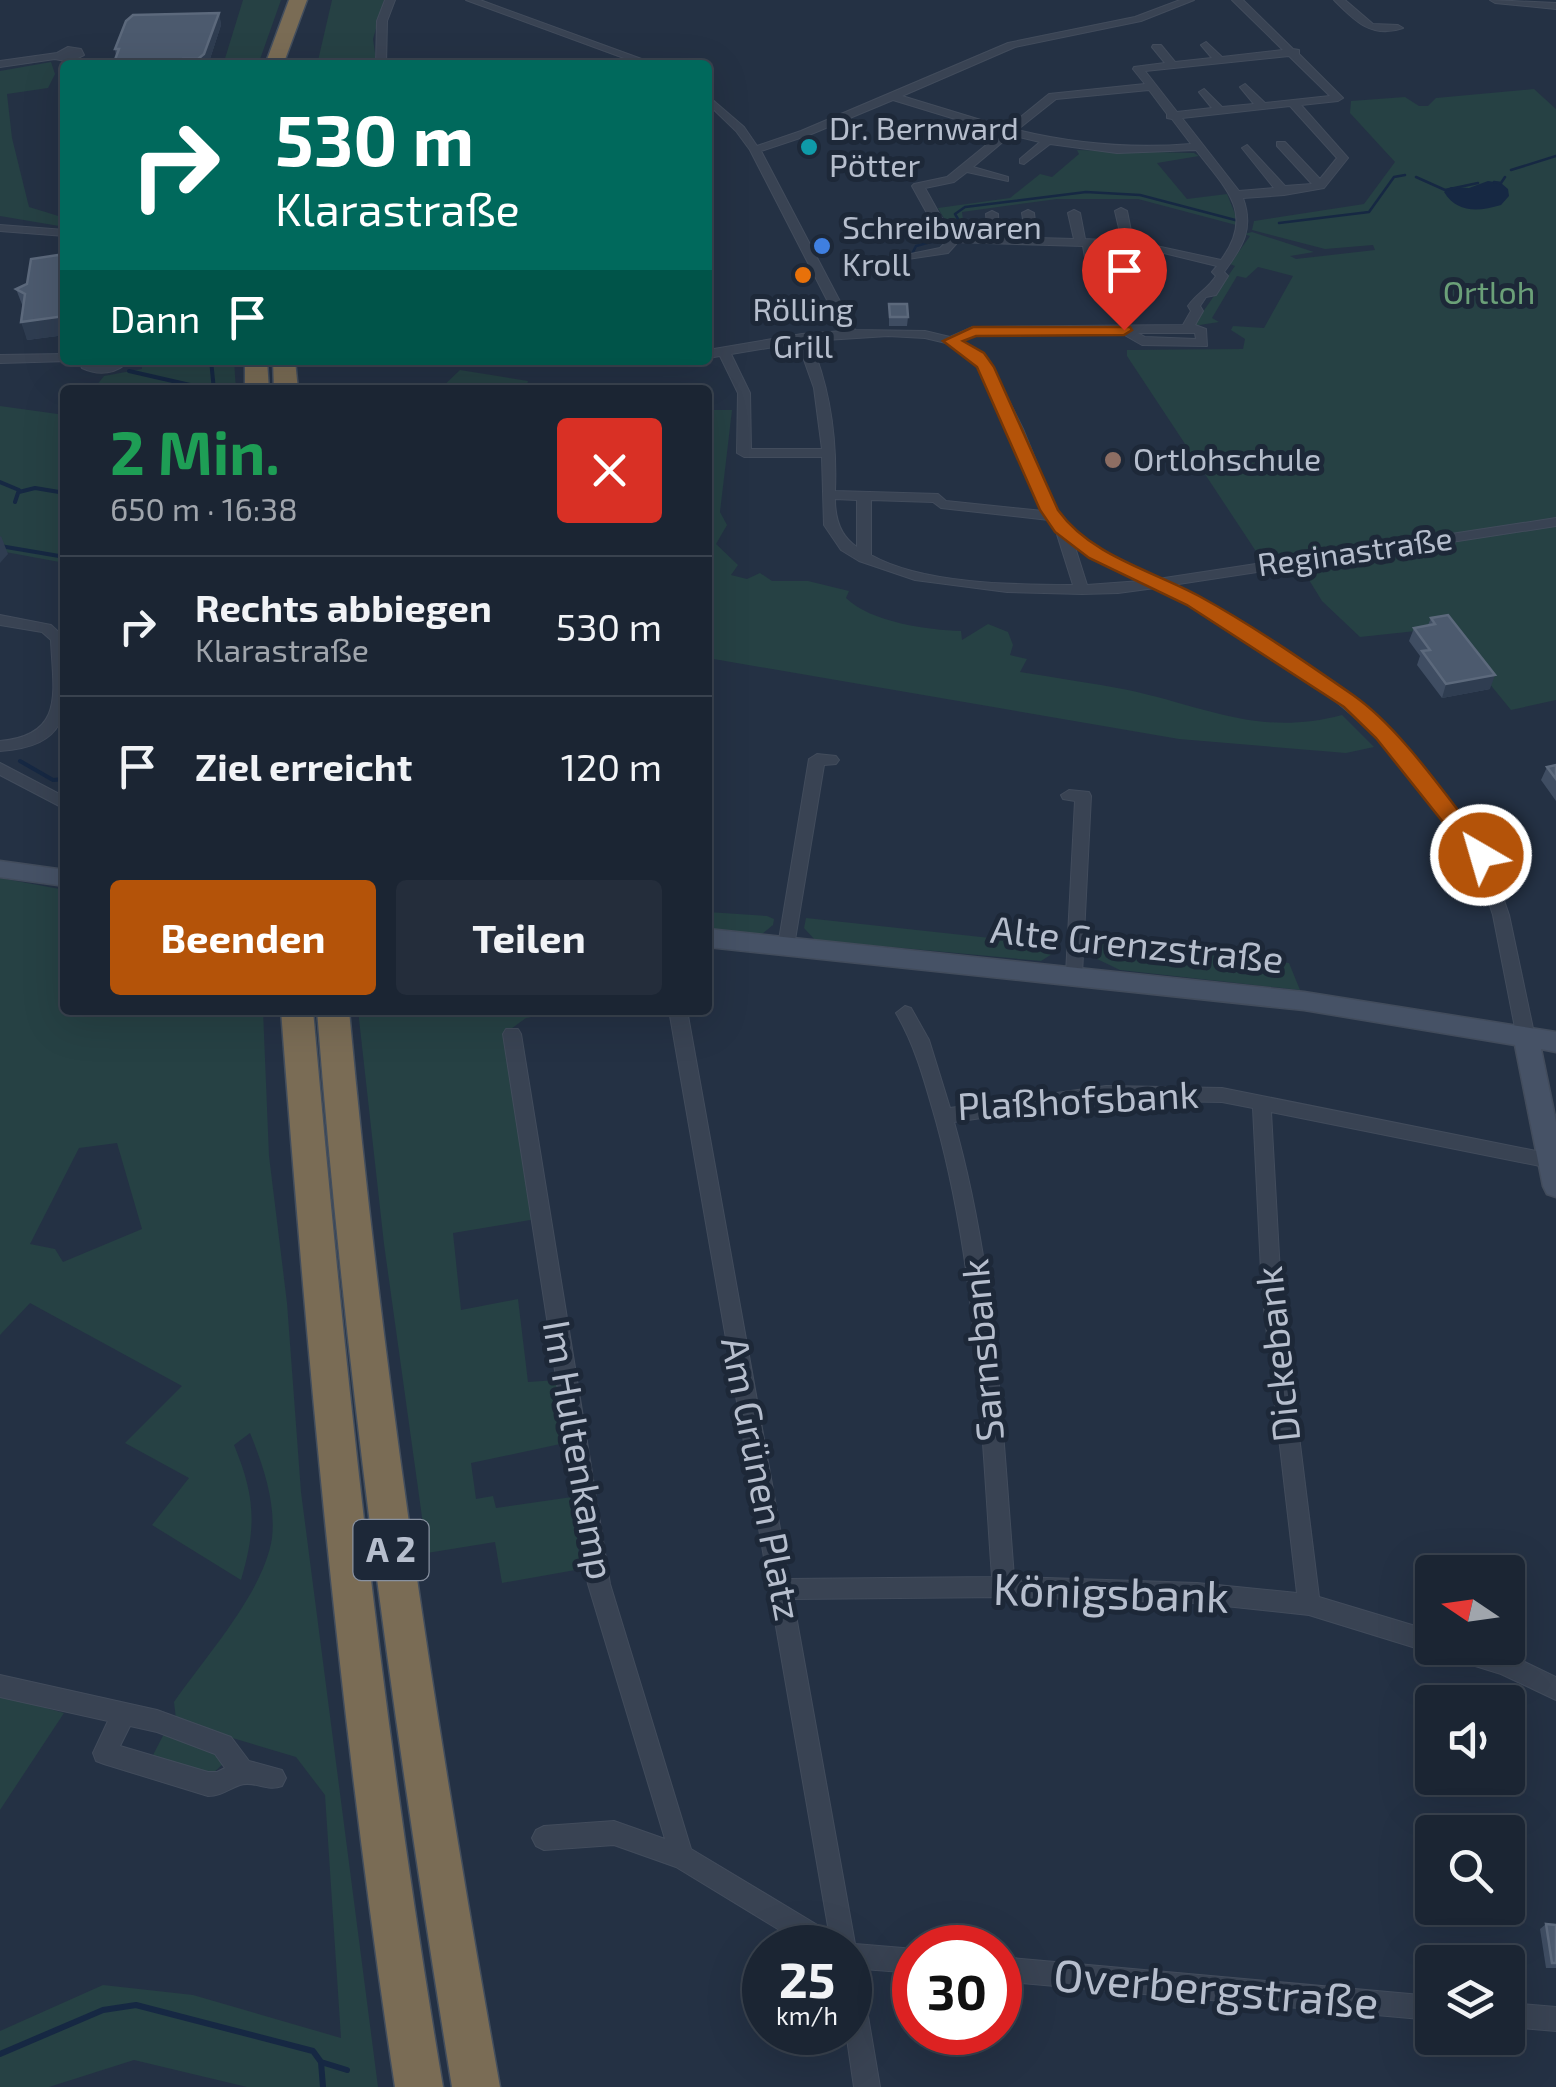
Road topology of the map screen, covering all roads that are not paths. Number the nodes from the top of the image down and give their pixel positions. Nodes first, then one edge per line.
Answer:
1 (317, 0) edge
2 (390, 0) edge
3 (471, 0) edge
4 (1189, 0) edge
5 (1236, 0) edge
6 (1339, 0) edge
7 (1495, 0) edge
8 (1555, 2) edge
9 (294, 4) edge
10 (1398, 28) dead end
11 (1206, 45) dead end
12 (1157, 46) dead end
13 (1295, 52) junction
14 (58, 56) dead end
15 (276, 60) edge
16 (298, 60) edge
17 (382, 60) edge
18 (639, 60) edge
19 (1219, 60) junction
20 (0, 64) edge
21 (1172, 65) junction
22 (1150, 87) junction
23 (1246, 87) dead end
24 (1204, 92) dead end
25 (892, 96) junction
26 (712, 103) edge
27 (1293, 103) junction
28 (1262, 106) junction
29 (1219, 111) junction
30 (1171, 116) junction
31 (1006, 133) junction
32 (1046, 143) junction
33 (1281, 144) dead end
34 (1197, 147) junction
35 (1247, 148) dead end
36 (755, 150) junction
37 (1024, 161) dead end
38 (965, 168) junction
39 (1004, 179) dead end
40 (1320, 186) junction
41 (1284, 192) junction
42 (1236, 195) junction
43 (1121, 211) dead end
44 (1028, 213) dead end
45 (1074, 213) dead end
46 (992, 214) dead end
47 (0, 228) edge
48 (60, 232) edge
49 (994, 238) junction
50 (1028, 241) junction
51 (948, 242) junction
52 (1084, 242) junction
53 (1128, 244) junction
54 (905, 258) dead end
55 (1224, 264) junction
56 (1094, 275) dead end
57 (1187, 328) junction
58 (1124, 330) junction
59 (851, 334) junction
60 (802, 338) junction
61 (951, 341) junction
62 (724, 352) junction
63 (712, 354) edge
64 (60, 358) edge
65 (0, 359) edge
66 (86, 365) edge
67 (117, 365) edge
68 (828, 454) junction
69 (829, 495) junction
70 (864, 496) junction
71 (1057, 522) junction
72 (1556, 522) edge
73 (864, 558) junction
74 (1155, 582) junction
75 (1082, 590) junction
76 (0, 620) edge
77 (0, 746) edge
78 (830, 760) dead end
79 (0, 768) edge
80 (1069, 795) dead end
81 (60, 801) edge
82 (0, 869) edge
83 (60, 877) edge
84 (712, 938) edge
85 (786, 946) junction
86 (1074, 974) junction
87 (905, 1013) dead end
88 (297, 1015) edge
89 (333, 1015) edge
90 (679, 1015) edge
91 (512, 1034) dead end
92 (1526, 1038) junction
93 (1556, 1042) edge
94 (1262, 1102) junction
95 (944, 1116) junction
96 (1553, 1173) edge
97 (1004, 1587) junction
98 (783, 1589) junction
99 (1310, 1605) junction
100 (1415, 1637) edge
101 (1506, 1665) edge
102 (0, 1686) edge
103 (1556, 1689) edge
104 (124, 1714) junction
105 (242, 1772) junction
106 (274, 1778) dead end
107 (544, 1838) dead end
108 (682, 1857) junction
109 (795, 1925) edge
110 (839, 1925) edge
111 (1022, 1971) edge
112 (1415, 2006) edge
113 (1525, 2016) edge
114 (1556, 2019) edge
115 (863, 2055) edge
116 (419, 2087) edge
117 (476, 2087) edge
118 (868, 2087) edge

1 - 16 highway
2 - 17 street
3 - 18 street
4 - 25 street
5 - 13 street
6 - 10 street
7 - 8 street
9 - 15 highway
11 - 19 street
12 - 21 street
13 - 19 street
13 - 27 street
14 - 20 street
19 - 21 street
21 - 22 street
22 - 30 street
22 - 31 street
23 - 28 street
24 - 29 street
25 - 31 street
25 - 36 street
26 - 36 street
27 - 28 street
27 - 40 street
28 - 29 street
29 - 30 street
30 - 34 street
31 - 32 street
31 - 38 street
32 - 34 street
32 - 37 street
33 - 40 street
34 - 42 street
35 - 41 street
36 - 59 street
38 - 39 street
38 - 51 street
40 - 41 street
41 - 42 street
42 - 55 street
43 - 53 street
44 - 50 street
45 - 52 street
46 - 49 street
47 - 48 street
49 - 50 street
49 - 51 street
50 - 51 street
50 - 52 street
51 - 54 street
52 - 53 street
52 - 56 street
53 - 55 street
55 - 57 street
57 - 58 street
57 - 58 street
58 - 61 street
59 - 60 street
59 - 61 street
60 - 62 street
60 - 68 street
61 - 71 street
62 - 63 street
62 - 68 street
64 - 65 street
66 - 67 street
68 - 69 street
69 - 70 street
69 - 73 street
70 - 71 street
70 - 73 street
71 - 74 street
71 - 75 street
72 - 74 street, Reginastraße
73 - 75 street, Reginastraße
74 - 75 street, Reginastraße
74 - 92 street
76 - 77 street
78 - 85 street
79 - 81 street
80 - 86 street
82 - 83 street
84 - 85 street, Alte Grenzstraße
85 - 86 street, Alte Grenzstraße
86 - 92 street, Alte Grenzstraße
87 - 95 street, Plaßhofsbank
88 - 116 highway, A 2
89 - 117 highway, A 2
90 - 98 street, Am Grünen Platz
91 - 108 street, Im Hultenkamp
92 - 93 street, Alte Grenzstraße
92 - 96 street
94 - 95 street, Plaßhofsbank
94 - 96 street, Plaßhofsbank
94 - 99 street, Dickebank
95 - 97 street, Sarnsbank
97 - 98 street, Königsbank
97 - 99 street, Königsbank
98 - 110 street, Am Grünen Platz
99 - 100 street, Königsbank
101 - 103 street
102 - 104 street
104 - 105 street
104 - 105 street
105 - 106 street
107 - 108 street
108 - 109 street
111 - 112 street, Overbergstraße
113 - 114 street
115 - 118 street

